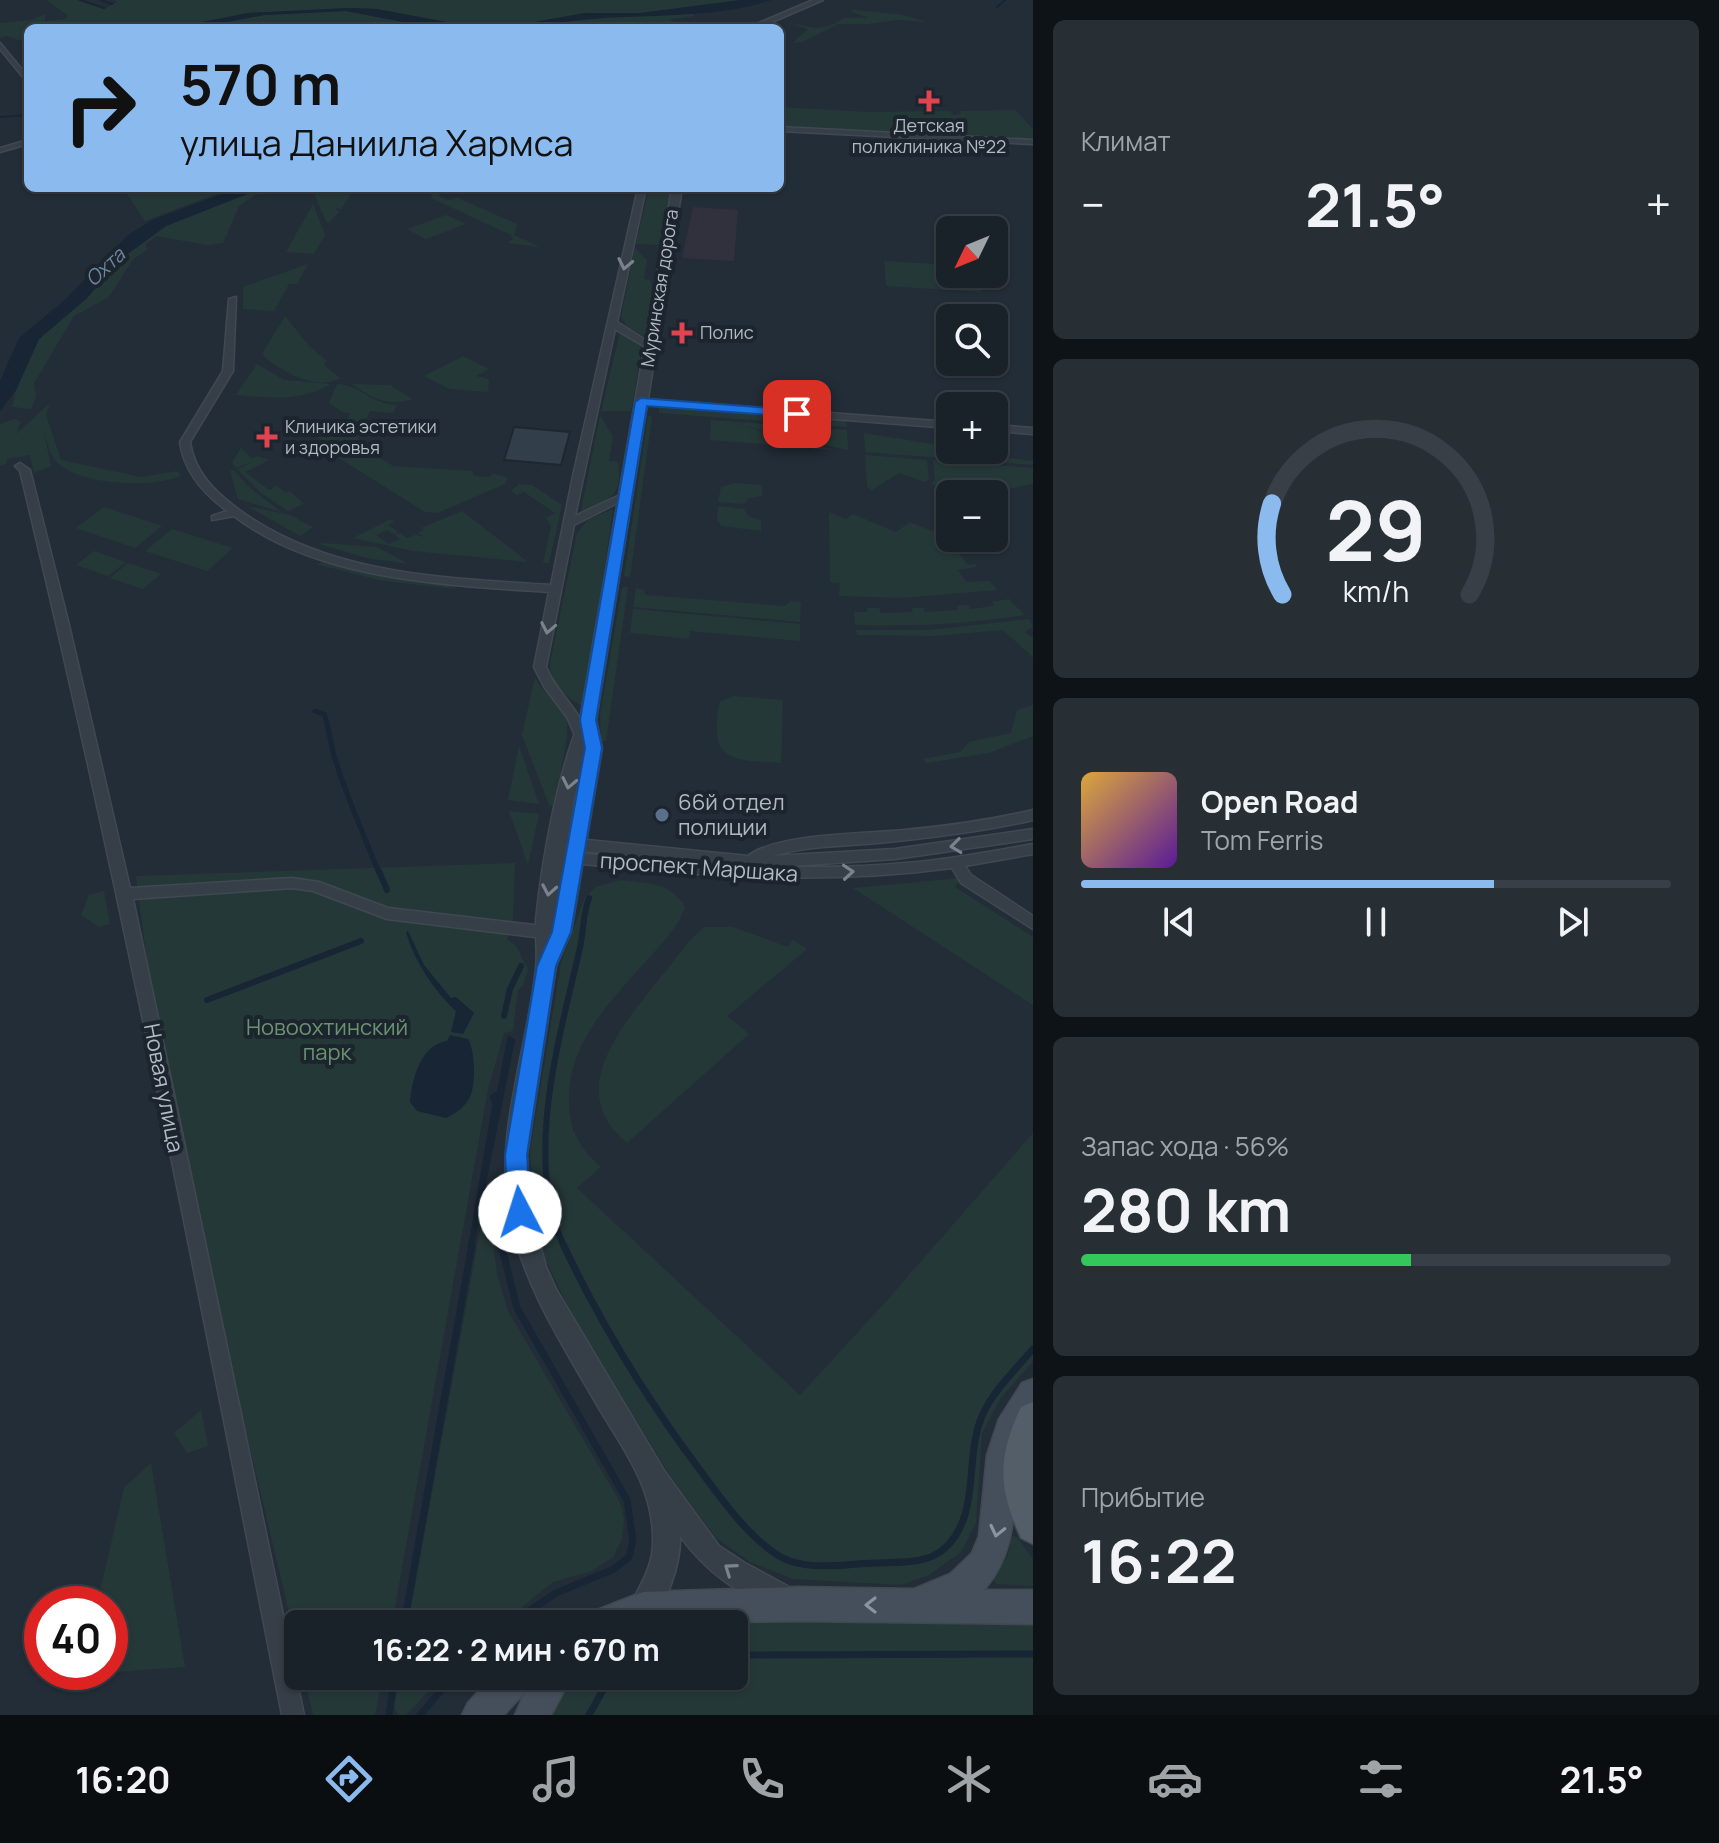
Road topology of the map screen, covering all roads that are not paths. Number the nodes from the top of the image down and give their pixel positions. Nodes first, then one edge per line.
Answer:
1 (819, 0) edge
2 (761, 24) edge
3 (0, 45) edge
4 (24, 76) edge
5 (784, 129) edge
6 (1033, 142) edge
7 (24, 143) edge
8 (0, 150) edge
9 (641, 192) edge
10 (676, 192) edge
11 (233, 299) dead end
12 (613, 324) junction
13 (650, 346) junction
14 (641, 402) junction
15 (936, 424) edge
16 (1008, 429) edge
17 (1033, 431) edge
18 (20, 466) dead end
19 (626, 496) junction
20 (233, 513) junction
21 (216, 518) dead end
22 (570, 523) junction
23 (555, 589) junction
24 (585, 727) junction
25 (1033, 815) edge
26 (1033, 834) edge
27 (556, 849) junction
28 (1033, 849) edge
29 (576, 851) junction
30 (747, 861) junction
31 (955, 862) junction
32 (125, 894) junction
33 (1033, 923) edge
34 (543, 932) junction
35 (546, 966) junction
36 (1033, 1394) edge
37 (1033, 1419) edge
38 (656, 1481) junction
39 (1033, 1526) edge
40 (799, 1604) junction
41 (917, 1605) junction
42 (1033, 1607) edge
43 (643, 1609) joint
44 (503, 1690) edge
45 (545, 1690) edge
46 (293, 1715) edge
47 (480, 1715) edge
48 (533, 1715) edge

1 - 2 street
3 - 4 street
5 - 6 street
7 - 8 street
9 -> 12 street
10 - 13 street, Муринская дорога
11 - 20 street
12 - 13 street
12 - 22 street
13 - 14 street, Муринская дорога
14 - 15 street
14 - 19 street, Муринская дорога
16 - 17 street
18 - 32 street, Новая улица
19 - 22 street
19 - 24 street, Муринская дорога
20 - 21 street
20 - 23 street
22 - 23 street
23 -> 24 street
24 -> 27 street, Муринская дорога
24 - 29 street, Муринская дорога
25 - 30 street
26 -> 30 street, проспект Маршака
27 - 29 street, проспект Маршака
27 -> 34 street, Муринская дорога
28 - 31 street, проспект Маршака
29 - 30 street, проспект Маршака
29 -> 31 street, проспект Маршака
29 - 35 street, Муринская дорога
31 - 33 street
32 - 34 street
32 - 46 street, Новая улица
34 - 35 street, Муринская дорога
35 - 38 street, Муринская дорога
36 -> 41 main road
37 - 39 main road
40 -> 38 street, Муринская дорога
38 - 43 street, Муринская дорога
41 -> 40 main road
40 - 43 main road
41 - 42 main road
44 - 47 main road
45 - 48 main road

